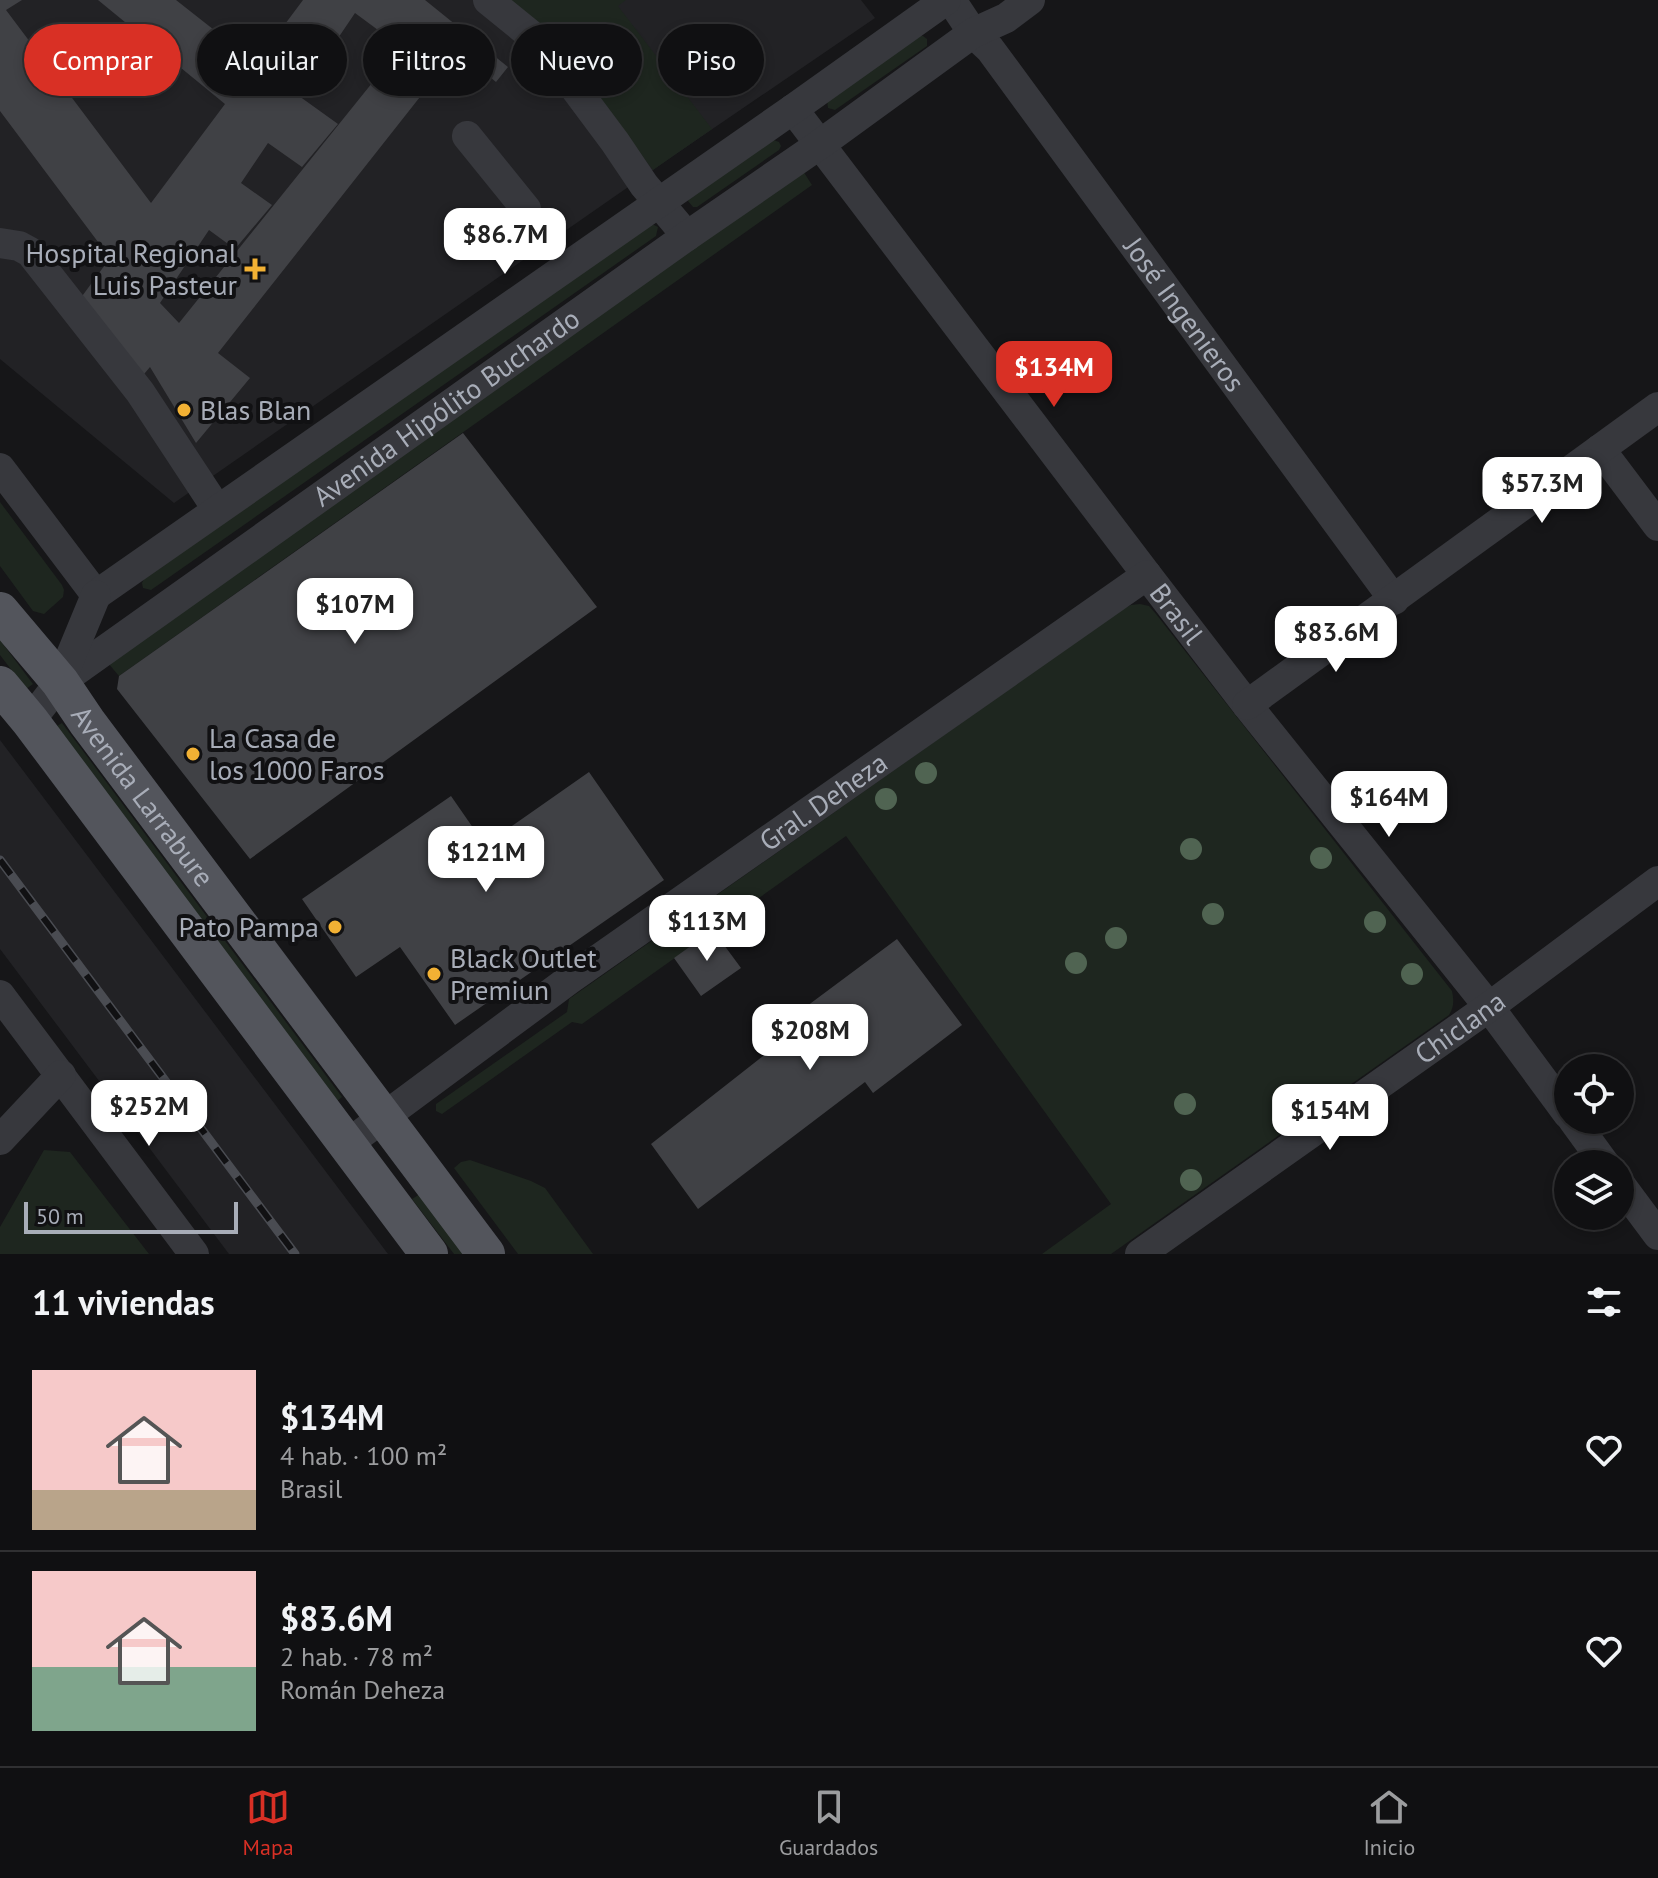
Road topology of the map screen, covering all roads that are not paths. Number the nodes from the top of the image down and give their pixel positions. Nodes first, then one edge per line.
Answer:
1 (488, 0) edge
2 (948, 0) edge
3 (1030, 0) edge
4 (973, 33) junction
5 (793, 109) junction
6 (467, 136) dead end
7 (819, 145) junction
8 (658, 202) junction
9 (526, 209) dead end
10 (687, 236) junction
11 (0, 243) edge
12 (1658, 407) edge
13 (1600, 449) junction
14 (0, 468) edge
15 (217, 509) junction
16 (1658, 526) edge
17 (1147, 575) junction
18 (96, 595) junction
19 (1394, 600) junction
20 (0, 611) edge
21 (60, 682) junction
22 (0, 685) edge
23 (1247, 705) junction
24 (30, 721) junction
25 (1658, 881) edge
26 (0, 995) edge
27 (1489, 1007) junction
28 (61, 1075) junction
29 (1554, 1095) edge
30 (384, 1118) junction
31 (0, 1140) edge
32 (346, 1145) junction
33 (1634, 1203) edge
34 (1658, 1235) edge
35 (194, 1254) edge
36 (429, 1254) edge
37 (486, 1254) edge
38 (1140, 1254) edge

1 - 8 street
2 - 4 street
2 - 5 street, Avenida Hipólito Buchardo
3 - 4 street, Avenida Hipólito Buchardo
4 - 7 street, Avenida Hipólito Buchardo
4 - 19 street, José Ingenieros
5 - 7 street, Brasil
5 - 8 street, Avenida Hipólito Buchardo
6 - 9 street
7 - 10 street, Avenida Hipólito Buchardo
7 - 17 street, Brasil
8 - 10 street
8 - 15 street, Avenida Hipólito Buchardo
10 - 21 street, Avenida Hipólito Buchardo
11 - 15 street
12 - 13 street
13 - 16 street
13 - 19 street
14 - 18 street
15 - 18 street, Avenida Hipólito Buchardo
17 - 23 street, Brasil
17 - 30 street, Gral. Deheza
18 - 21 street
19 - 23 street
20 - 21 main road, Avenida Larrabure
21 - 24 street
21 - 30 main road, Avenida Larrabure
22 - 24 main road, Avenida Larrabure
23 - 27 street, Brasil
24 - 32 main road, Avenida Larrabure
25 - 27 street, Chiclana
26 - 28 street
27 - 29 street, Brasil
27 - 38 street, Chiclana
28 - 31 street
28 - 35 street
30 - 32 street, Gral. Deheza
30 - 37 main road, Avenida Larrabure
32 - 36 main road, Avenida Larrabure
33 - 34 street

